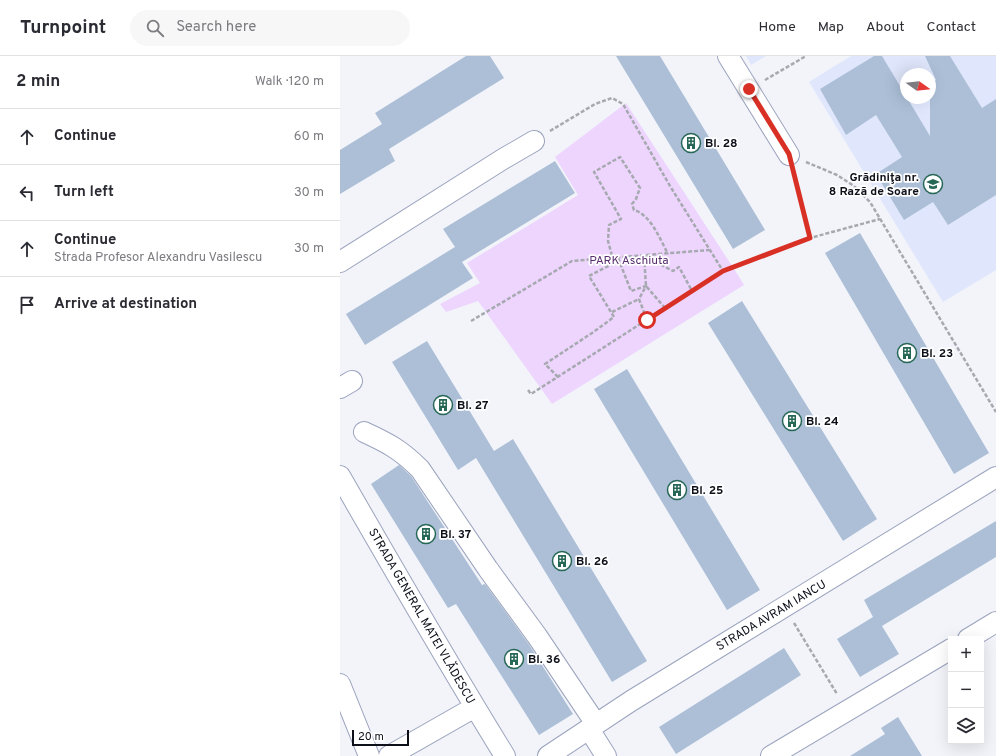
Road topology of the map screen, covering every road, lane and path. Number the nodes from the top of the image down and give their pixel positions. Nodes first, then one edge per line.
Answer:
1 (728, 56) edge
2 (806, 56) edge
3 (749, 89) junction
4 (534, 141) joint
5 (789, 154) junction
6 (880, 219) junction
7 (810, 238) junction
8 (709, 250) junction
9 (668, 254) junction
10 (644, 256) junction
11 (613, 258) junction
12 (618, 258) junction
13 (340, 262) edge
14 (723, 271) junction
15 (646, 286) junction
16 (692, 291) junction
17 (639, 299) junction
18 (665, 308) junction
19 (612, 312) junction
20 (647, 320) junction
21 (471, 321) dead end
22 (558, 377) junction
23 (528, 390) dead end
24 (996, 412) edge
25 (364, 432) dead end
26 (340, 476) edge
27 (996, 477) edge
28 (784, 607) junction
29 (996, 622) edge
30 (973, 636) edge
31 (948, 651) edge
32 (340, 684) edge
33 (474, 707) junction
34 (848, 711) junction
35 (592, 726) junction
36 (801, 749) edge
37 (369, 756) edge
38 (389, 756) edge
39 (505, 756) edge
40 (548, 756) edge
41 (606, 756) edge
42 (771, 756) edge

1 - 3 street
2 - 3 path
3 - 5 street
4 - 8 path
4 - 13 street
5 - 6 path
5 - 7 path
6 - 7 path
6 - 24 path
7 - 14 path
8 - 9 path
8 - 14 path
9 - 10 path
9 - 11 path
10 - 12 path
10 - 15 path
10 - 16 path
11 - 12 path
11 - 19 path
11 - 21 path
12 - 15 path
14 - 16 path
15 - 17 path
15 - 18 path
16 - 18 path
17 - 19 path
17 - 20 path
18 - 20 path
19 - 22 path
20 - 22 path
22 - 23 path
25 - 35 street
26 - 33 street, STRADA GENERAL MATEI VLĂDESCU
27 - 28 street, STRADA AVRAM IANCU
28 - 34 path
28 - 35 street, STRADA AVRAM IANCU
29 - 30 street
31 - 34 street
32 - 37 street
33 - 38 street
33 - 39 street, STRADA GENERAL MATEI VLĂDESCU
34 - 36 street
35 - 40 street, STRADA AVRAM IANCU
35 - 41 street
36 - 42 street

